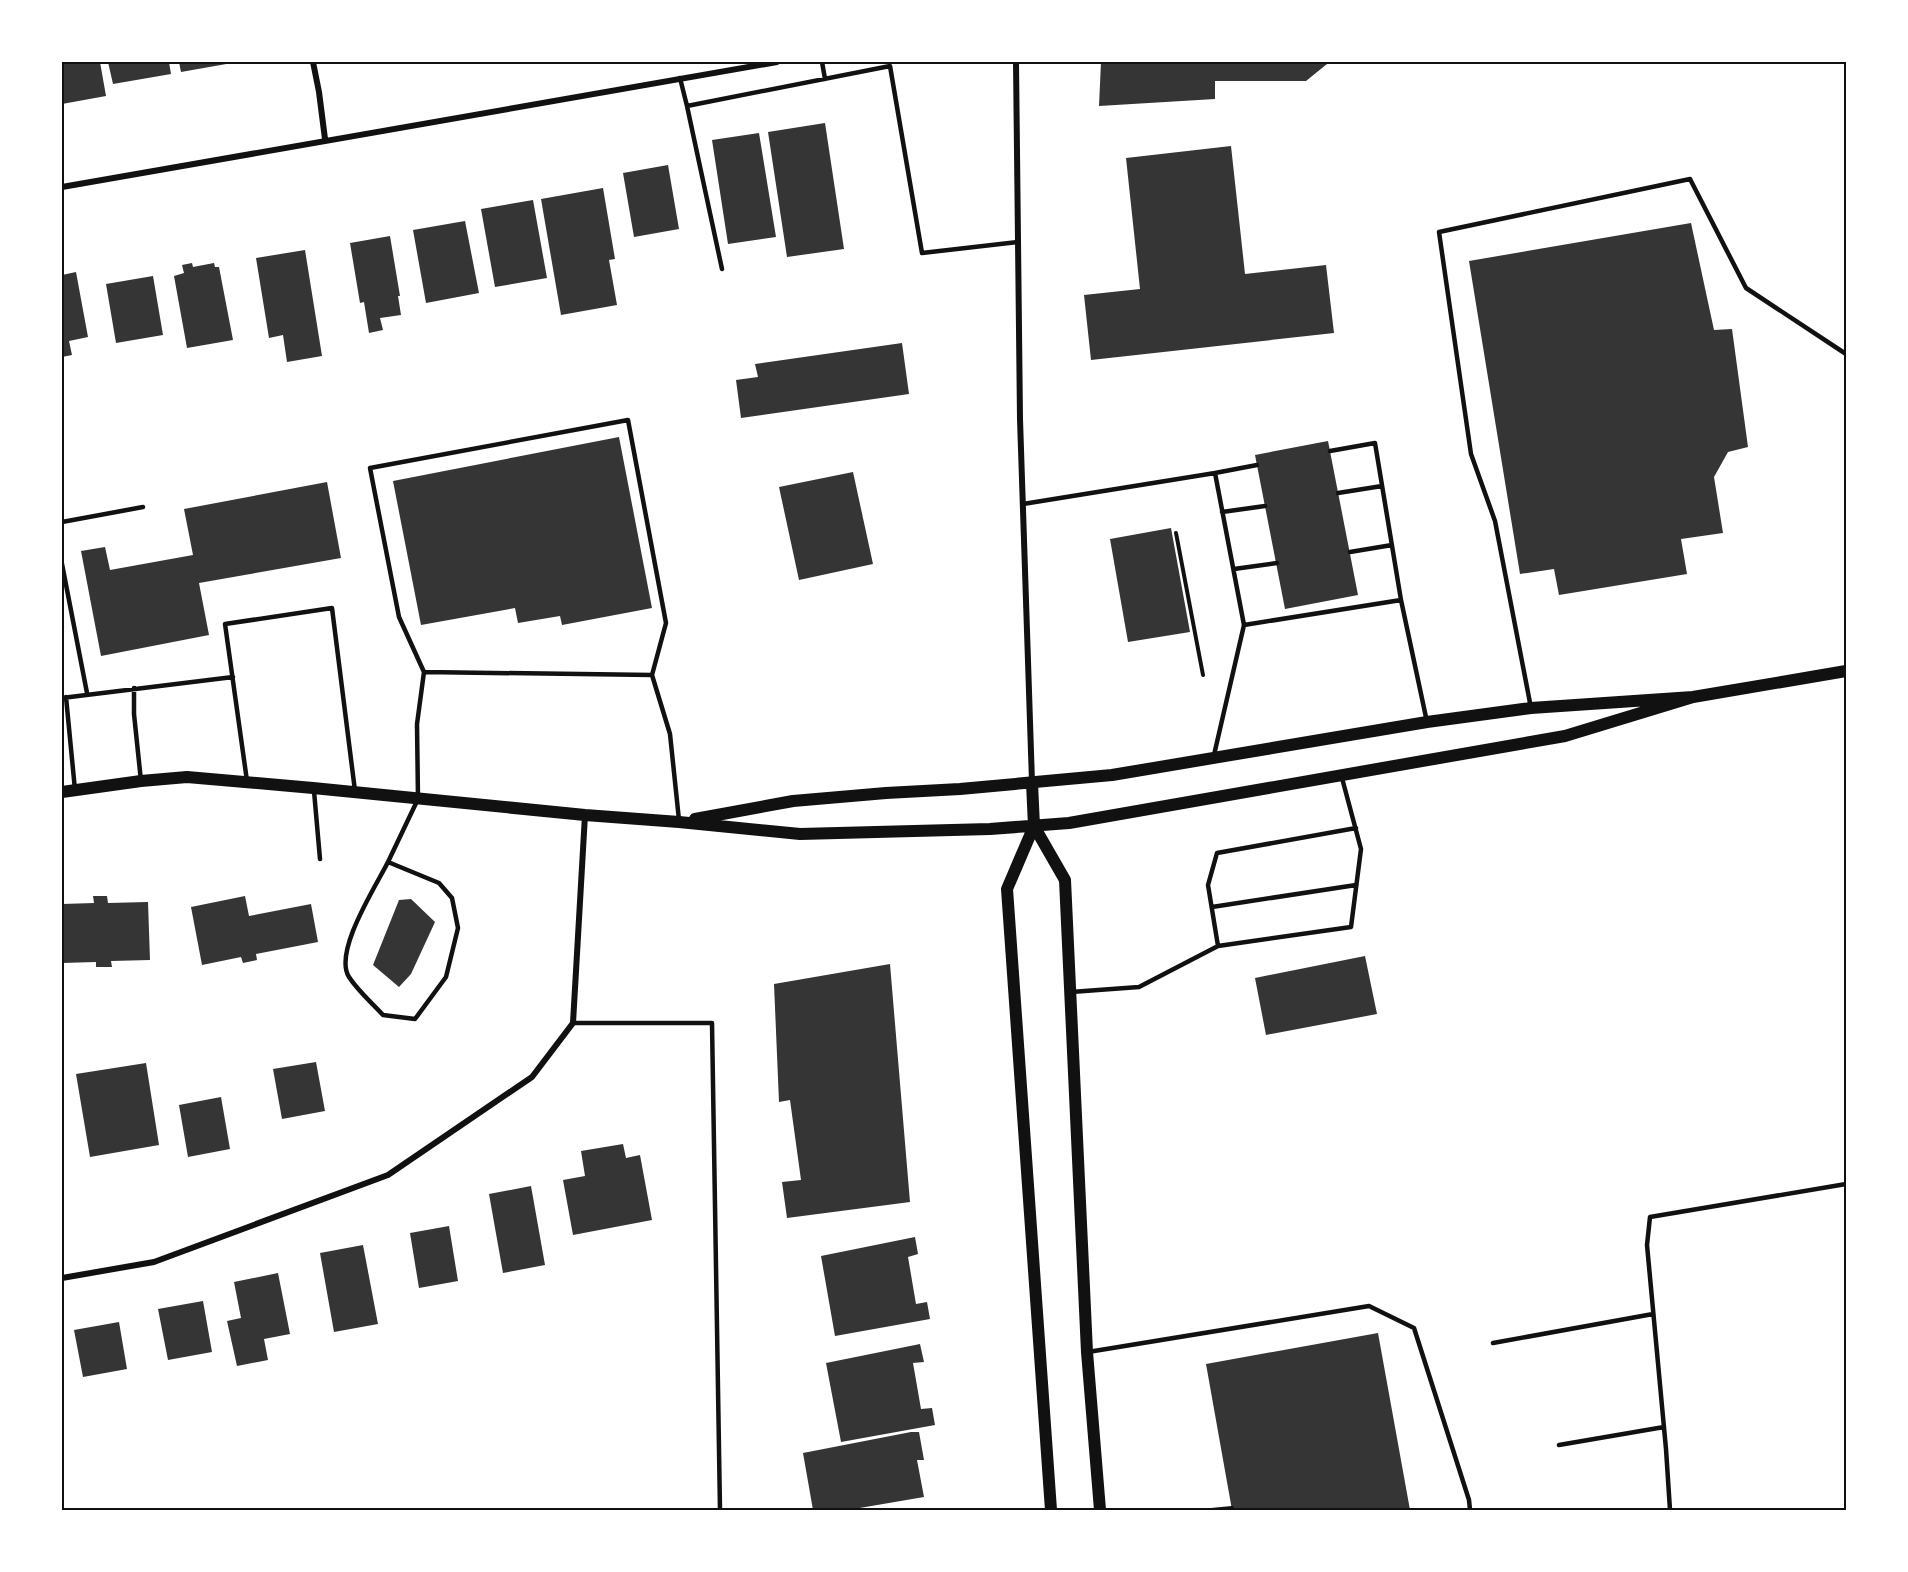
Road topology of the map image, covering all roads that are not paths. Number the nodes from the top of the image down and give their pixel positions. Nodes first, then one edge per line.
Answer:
1 (313, 62) edge
2 (777, 62) edge
3 (822, 62) edge
4 (1016, 62) edge
5 (680, 78) junction
6 (825, 79) junction
7 (687, 106) junction
8 (325, 139) junction
9 (62, 187) edge
10 (1018, 242) junction
11 (722, 270) dead end
12 (1846, 354) edge
13 (1330, 451) dead end
14 (1257, 465) dead end
15 (1215, 473) junction
16 (1382, 486) junction
17 (1338, 493) dead end
18 (1023, 504) junction
19 (1266, 506) dead end
20 (143, 507) dead end
21 (1222, 512) junction
22 (62, 522) edge
23 (1392, 545) junction
24 (1350, 552) dead end
25 (1277, 563) dead end
26 (62, 564) edge
27 (1234, 569) junction
28 (1401, 600) junction
29 (1244, 625) junction
30 (1846, 671) edge
31 (424, 672) junction
32 (652, 675) junction
33 (233, 677) junction
34 (134, 688) junction
35 (87, 693) junction
36 (1693, 697) junction
37 (64, 698) edge
38 (1531, 708) junction
39 (1427, 722) junction
40 (1213, 757) junction
41 (1341, 775) junction
42 (141, 782) junction
43 (1032, 783) junction
44 (247, 784) junction
45 (313, 788) junction
46 (75, 791) junction
47 (62, 792) edge
48 (356, 793) junction
49 (418, 799) junction
50 (585, 816) junction
51 (679, 822) junction
52 (1034, 826) junction
53 (1356, 828) junction
54 (320, 859) dead end
55 (388, 862) junction
56 (1356, 885) junction
57 (1212, 906) junction
58 (1218, 946) junction
59 (1071, 992) junction
60 (573, 1023) junction
61 (1846, 1184) edge
62 (62, 1278) edge
63 (1653, 1314) junction
64 (1493, 1343) dead end
65 (1087, 1352) junction
66 (1664, 1427) junction
67 (1559, 1445) dead end
68 (720, 1510) edge
69 (1051, 1510) edge
70 (1100, 1510) edge
71 (1470, 1510) edge
72 (1670, 1510) edge

1 - 8 street
2 - 5 street
3 - 6 lane
4 - 10 street
5 - 7 lane
5 - 8 street
6 - 7 lane
6 - 10 lane
7 - 11 lane
8 - 9 street
10 - 18 street
12 - 38 lane
13 - 16 lane
14 - 15 lane
15 - 18 lane
15 - 21 lane
16 - 17 lane
16 - 23 lane
18 - 43 street
19 - 21 lane
20 - 22 lane
21 - 27 lane
23 - 24 lane
23 - 28 lane
25 - 27 lane
26 - 35 lane
27 - 29 lane
28 - 29 lane
28 - 39 lane
29 - 40 lane
30 - 36 main road
31 - 32 lane
31 - 32 lane
31 - 49 lane
32 - 51 lane
33 - 34 lane
33 - 44 lane
33 - 48 lane
34 - 35 lane
34 - 42 lane
35 - 37 lane
36 - 38 main road
36 - 41 main road
37 - 46 lane
38 - 39 main road
39 - 40 main road
40 - 43 main road
41 - 52 main road
41 - 53 lane
42 - 44 main road
42 - 46 main road
43 - 51 main road
43 - 52 main road
44 - 45 main road
45 - 48 main road
45 - 54 lane
46 - 47 main road
48 - 49 main road
49 - 50 main road
49 - 55 lane
50 - 51 main road
50 - 60 street
51 - 52 main road
52 - 59 main road
52 - 69 main road
53 - 56 lane
53 - 57 lane
55 - 55 lane
56 - 57 lane
56 - 58 lane
57 - 58 lane
58 - 59 lane
59 - 65 main road
60 - 62 street
60 - 68 lane
61 - 63 lane
63 - 64 lane
63 - 66 lane
65 - 70 main road
65 - 71 lane
66 - 67 lane
66 - 72 lane

